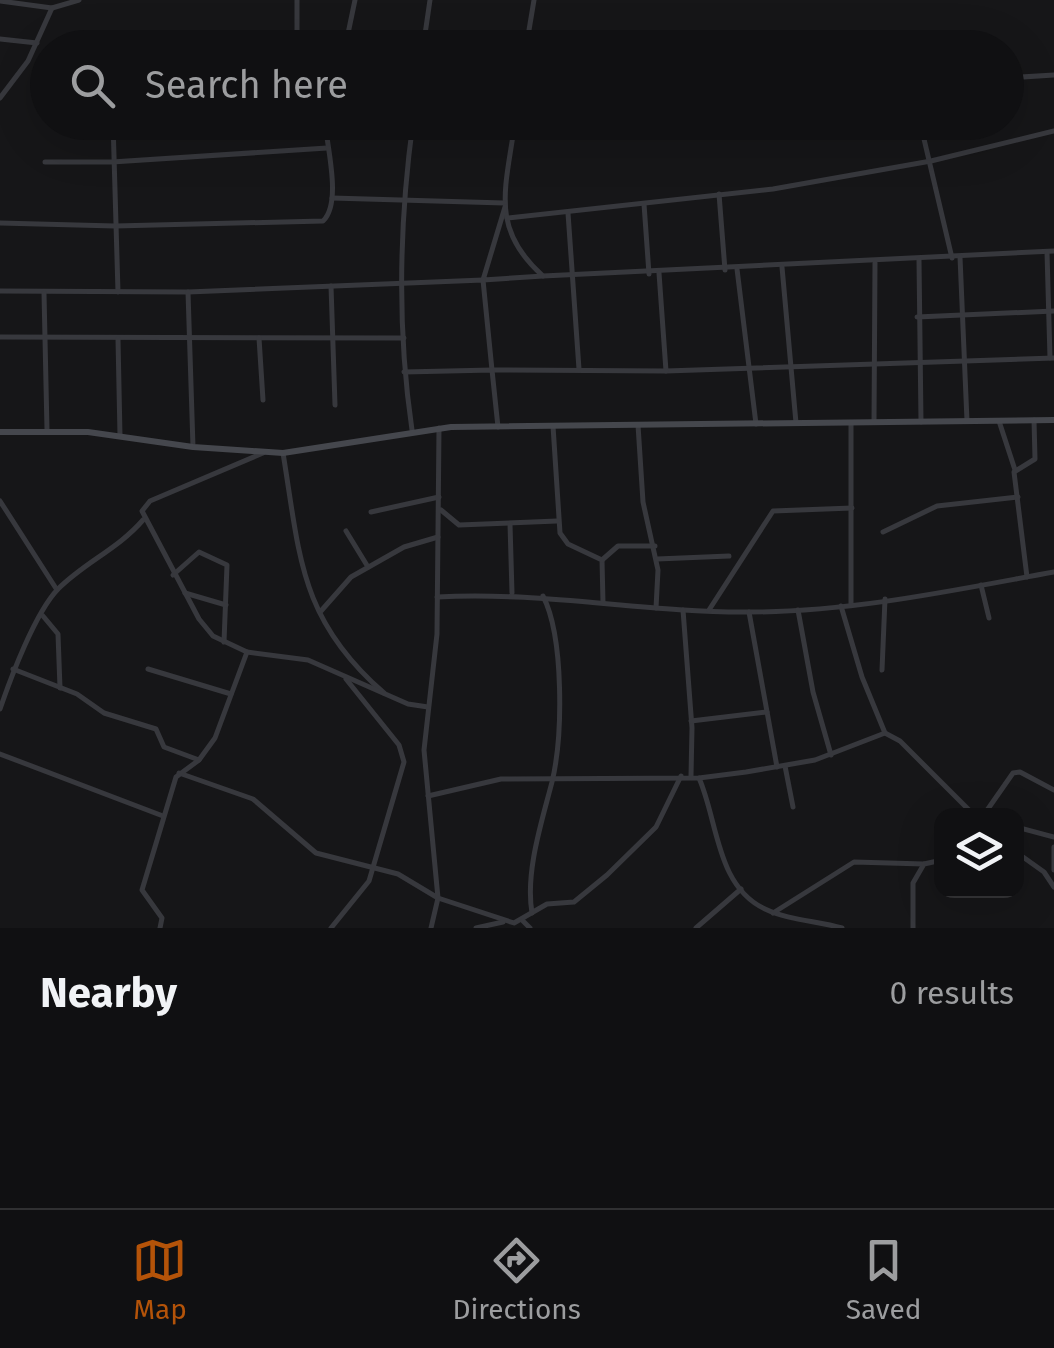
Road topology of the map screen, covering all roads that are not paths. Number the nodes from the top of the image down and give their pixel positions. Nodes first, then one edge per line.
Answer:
1 (79, 0) edge
2 (297, 0) edge
3 (356, 0) edge
4 (430, 0) edge
5 (534, 0) edge
6 (4, 1) edge
7 (57, 4) edge
8 (44, 30) edge
9 (296, 30) edge
10 (349, 30) edge
11 (426, 30) edge
12 (529, 30) edge
13 (0, 39) edge
14 (30, 42) edge
15 (30, 55) edge
16 (1054, 76) edge
17 (1024, 77) edge
18 (0, 98) edge
19 (1054, 131) edge
20 (1024, 138) edge
21 (113, 140) edge
22 (326, 140) edge
23 (410, 140) edge
24 (513, 140) edge
25 (925, 140) edge
26 (1017, 140) edge
27 (327, 148) junction
28 (931, 161) junction
29 (45, 162) dead end
30 (112, 162) junction
31 (719, 194) junction
32 (332, 198) junction
33 (402, 201) junction
34 (506, 204) junction
35 (644, 204) junction
36 (568, 212) junction
37 (507, 218) junction
38 (0, 223) edge
39 (115, 226) junction
40 (1050, 252) edge
41 (956, 258) junction
42 (920, 260) junction
43 (875, 263) junction
44 (782, 267) junction
45 (737, 269) junction
46 (725, 270) junction
47 (649, 274) junction
48 (659, 274) junction
49 (543, 276) junction
50 (569, 276) junction
51 (483, 280) junction
52 (401, 282) junction
53 (331, 286) junction
54 (0, 290) edge
55 (118, 292) junction
56 (188, 292) junction
57 (44, 293) junction
58 (1051, 311) edge
59 (961, 315) junction
60 (917, 317) junction
61 (0, 338) edge
62 (189, 338) junction
63 (259, 338) junction
64 (330, 338) junction
65 (404, 338) junction
66 (118, 339) junction
67 (45, 340) junction
68 (1052, 358) edge
69 (963, 361) junction
70 (917, 363) junction
71 (875, 365) junction
72 (791, 368) junction
73 (579, 369) junction
74 (492, 370) junction
75 (666, 371) junction
76 (750, 371) junction
77 (404, 372) junction
78 (262, 400) dead end
79 (335, 405) dead end
80 (1034, 420) junction
81 (1054, 420) edge
82 (967, 421) junction
83 (1000, 421) junction
84 (874, 422) junction
85 (921, 422) junction
86 (796, 423) junction
87 (851, 423) junction
88 (756, 424) junction
89 (638, 425) junction
90 (553, 426) junction
91 (498, 427) junction
92 (439, 428) junction
93 (46, 430) junction
94 (412, 430) junction
95 (0, 432) edge
96 (120, 436) junction
97 (193, 447) junction
98 (264, 452) junction
99 (283, 453) junction
100 (1015, 470) junction
101 (439, 497) junction
102 (1018, 497) junction
103 (0, 501) edge
104 (439, 508) junction
105 (852, 508) junction
106 (372, 512) dead end
107 (143, 520) junction
108 (557, 521) junction
109 (510, 524) junction
110 (346, 531) dead end
111 (883, 532) dead end
112 (439, 536) junction
113 (655, 546) junction
114 (729, 556) dead end
115 (657, 559) junction
116 (602, 560) junction
117 (368, 566) junction
118 (1054, 572) edge
119 (172, 575) junction
120 (1027, 577) junction
121 (981, 585) junction
122 (57, 590) junction
123 (182, 592) junction
124 (512, 593) junction
125 (542, 596) junction
126 (438, 597) junction
127 (884, 600) junction
128 (604, 603) junction
129 (851, 604) junction
130 (226, 605) junction
131 (841, 606) junction
132 (656, 608) junction
133 (682, 610) junction
134 (798, 610) junction
135 (321, 611) junction
136 (708, 611) junction
137 (749, 612) junction
138 (43, 616) junction
139 (989, 618) dead end
140 (224, 642) junction
141 (247, 652) junction
142 (12, 669) junction
143 (148, 670) dead end
144 (882, 670) dead end
145 (346, 679) junction
146 (60, 688) junction
147 (230, 694) junction
148 (384, 694) junction
149 (429, 707) junction
150 (0, 708) edge
151 (767, 712) junction
152 (691, 722) junction
153 (884, 733) junction
154 (0, 754) edge
155 (830, 755) junction
156 (199, 760) junction
157 (781, 767) junction
158 (179, 773) junction
159 (681, 776) junction
160 (691, 776) junction
161 (553, 778) junction
162 (699, 778) junction
163 (1054, 790) edge
164 (428, 796) junction
165 (793, 806) dead end
166 (971, 808) edge
167 (985, 808) edge
168 (163, 816) junction
169 (1024, 829) edge
170 (1054, 837) edge
171 (1053, 851) edge
172 (1024, 858) edge
173 (934, 862) edge
174 (924, 864) junction
175 (374, 870) junction
176 (1054, 870) edge
177 (1054, 886) edge
178 (741, 889) junction
179 (438, 898) junction
180 (773, 912) junction
181 (532, 914) junction
182 (506, 921) junction
183 (523, 921) junction
184 (160, 928) edge
185 (331, 928) edge
186 (432, 928) edge
187 (476, 928) edge
188 (530, 928) edge
189 (696, 928) edge
190 (842, 928) edge
191 (913, 928) edge

1 - 7 street
2 - 9 street
3 - 10 street
4 - 11 street
5 - 12 street
6 - 7 street
7 - 8 street
13 - 14 street
15 - 18 street
16 - 17 street
19 - 20 street
21 - 30 street
22 - 27 street
23 - 33 street
24 - 34 street
25 - 28 street
26 - 28 street
27 - 30 street
27 - 32 street
28 - 31 street
28 - 41 street
29 - 30 street
30 - 39 street
31 - 35 street
31 - 46 street
32 - 33 street
32 - 39 street
33 - 34 street
33 - 52 street
34 - 37 street
34 - 51 street
35 - 36 street
35 - 47 street
36 - 37 street
36 - 50 street
37 - 49 street
38 - 39 street
39 - 55 street
40 - 41 street
40 - 58 street
41 - 42 street
41 - 59 street
42 - 43 street
42 - 60 street
43 - 44 street
43 - 71 street
44 - 45 street
44 - 72 street
45 - 46 street
45 - 76 street
46 - 48 street
47 - 48 street
47 - 50 street
48 - 75 street
49 - 50 street
49 - 51 street
50 - 73 street
51 - 52 street
51 - 74 street
52 - 53 street
52 - 65 street
53 - 56 street
53 - 64 street
54 - 57 street
55 - 56 street
55 - 57 street
56 - 62 street
57 - 67 street
58 - 59 street
58 - 68 street
59 - 60 street
59 - 69 street
60 - 70 street
61 - 67 street
62 - 63 street
62 - 66 street
62 - 97 street
63 - 64 street
63 - 78 street
64 - 65 street
64 - 79 street
65 - 77 street
66 - 67 street
66 - 96 street
67 - 93 street
68 - 69 street
69 - 70 street
69 - 82 street
70 - 71 street
70 - 85 street
71 - 72 street
71 - 84 street
72 - 76 street
72 - 86 street
73 - 74 street
73 - 75 street
74 - 77 street
74 - 91 street
75 - 76 street
76 - 88 street
77 - 94 street
80 - 81 street
80 - 83 street
80 - 100 street
82 - 83 street
82 - 85 street
83 - 100 street
84 - 85 street
84 - 87 street
86 - 87 street
86 - 88 street
87 - 105 street
88 - 89 street
89 - 90 street
89 - 113 street
90 - 91 street
90 - 108 street
91 - 92 street
92 - 94 street
92 - 101 street
93 - 95 street
93 - 96 street
94 - 99 street
96 - 97 street
97 - 98 street
98 - 99 street
98 - 107 street
99 - 135 street
100 - 102 street
101 - 104 street
101 - 106 street
102 - 111 street
102 - 120 street
103 - 122 street
104 - 109 street
104 - 112 street
105 - 129 street
105 - 136 street
107 - 119 street
107 - 122 street
108 - 109 street
108 - 116 street
109 - 124 street
110 - 117 street
112 - 117 street
112 - 126 street
113 - 115 street
113 - 116 street
114 - 115 street
115 - 132 street
116 - 128 street
117 - 135 street
118 - 120 street
119 - 123 street
119 - 130 street
120 - 121 street
121 - 127 street
121 - 139 street
122 - 138 street
123 - 130 street
123 - 140 street
124 - 125 street
124 - 126 street
125 - 128 street
125 - 161 street
126 - 149 street
127 - 129 street
127 - 144 street
128 - 132 street
129 - 131 street
130 - 140 street
131 - 134 street
131 - 153 street
132 - 133 street
133 - 136 street
133 - 152 street
134 - 137 street
134 - 155 street
135 - 148 street
136 - 137 street
137 - 151 street
138 - 142 street
138 - 146 street
140 - 141 street
141 - 145 street
141 - 147 street
142 - 146 street
142 - 150 street
143 - 147 street
145 - 148 street
145 - 175 street
146 - 156 street
147 - 156 street
148 - 149 street
149 - 164 street
151 - 152 street
151 - 157 street
152 - 160 street
153 - 155 street
153 - 166 street
154 - 168 street
155 - 157 street
156 - 158 street
157 - 162 street
157 - 165 street
158 - 168 street
158 - 175 street
159 - 160 street
159 - 161 street
159 - 181 street
160 - 162 street
161 - 164 street
161 - 181 street
162 - 178 street
163 - 167 street
164 - 179 street
168 - 184 street
169 - 170 street
171 - 176 street
172 - 177 street
173 - 174 street
174 - 180 street
174 - 191 street
175 - 179 street
175 - 185 street
178 - 180 street
178 - 189 street
179 - 182 street
179 - 186 street
180 - 190 street
181 - 183 street
182 - 183 street
182 - 187 street
183 - 188 street

